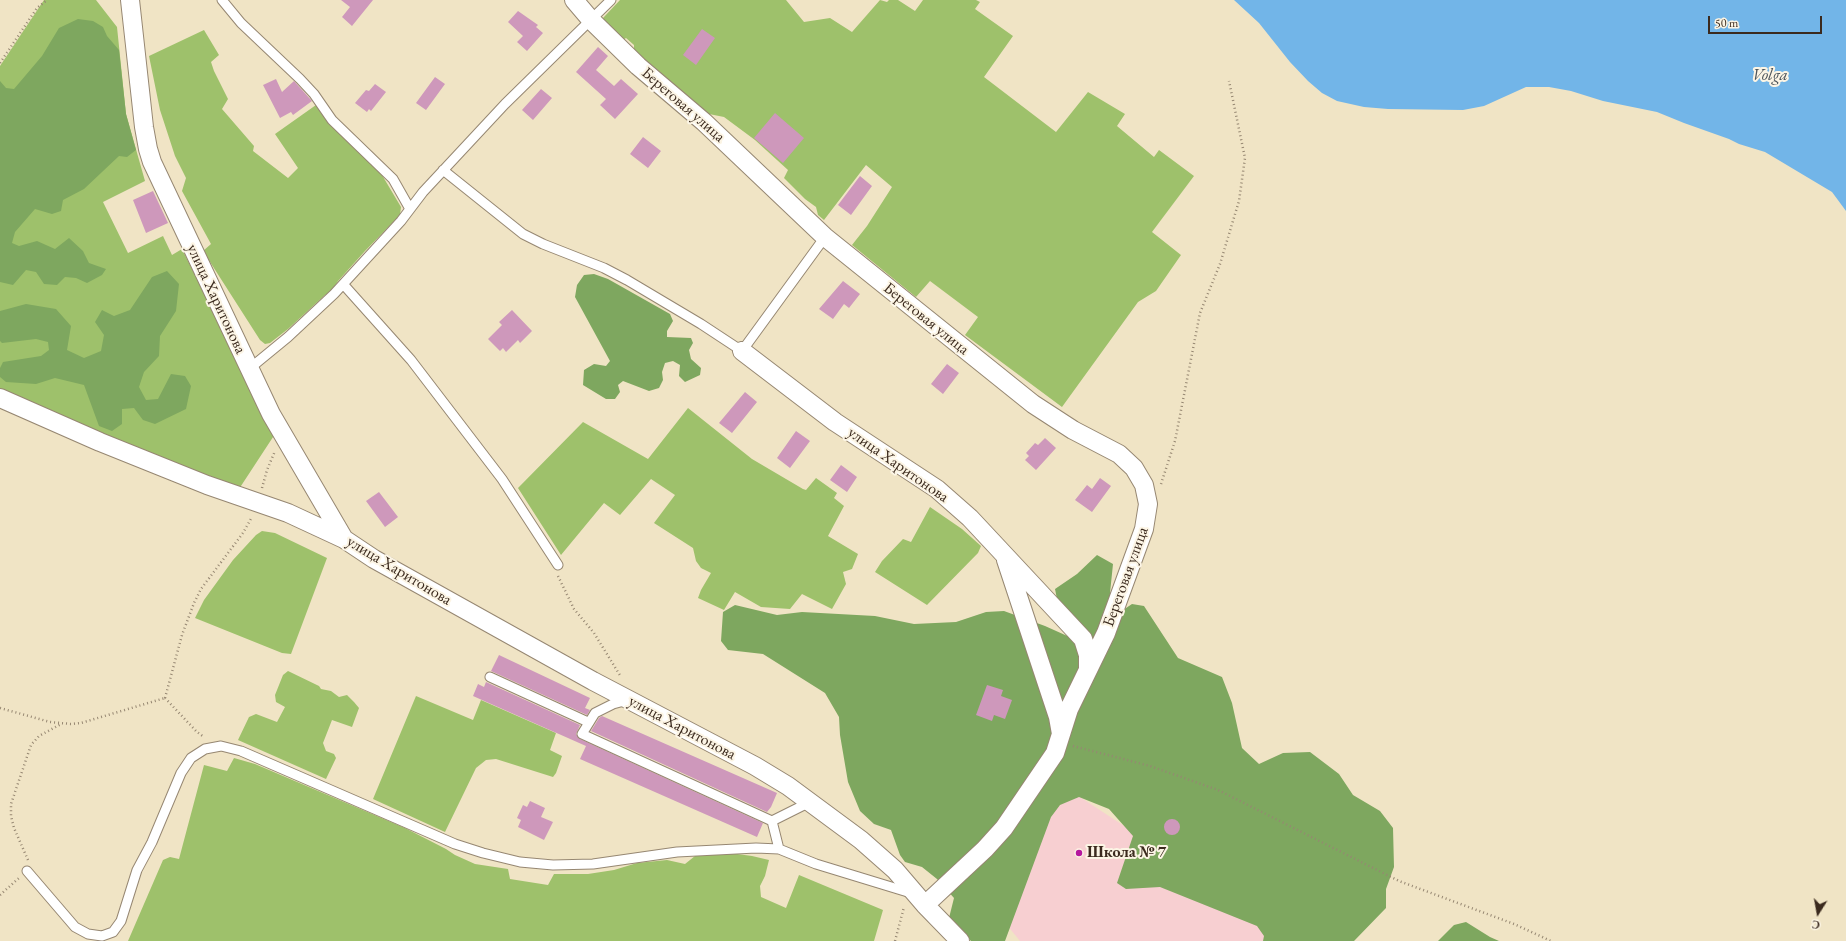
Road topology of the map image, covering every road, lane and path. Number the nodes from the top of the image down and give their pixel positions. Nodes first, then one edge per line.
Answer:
1 (47, 0) edge
2 (130, 0) edge
3 (222, 0) edge
4 (574, 0) edge
5 (611, 0) edge
6 (591, 20) junction
7 (0, 63) edge
8 (1229, 81) dead end
9 (443, 170) junction
10 (410, 209) junction
11 (825, 237) junction
12 (343, 284) junction
13 (742, 351) junction
14 (249, 369) junction
15 (0, 398) edge
16 (284, 436) junction
17 (1160, 486) dead end
18 (258, 503) junction
19 (344, 539) junction
20 (1004, 556) junction
21 (558, 565) joint
22 (1087, 672) junction
23 (490, 677) dead end
24 (165, 698) junction
25 (628, 700) junction
26 (0, 708) edge
27 (588, 722) junction
28 (61, 724) junction
29 (1060, 738) junction
30 (221, 746) junction
31 (810, 802) junction
32 (772, 821) junction
33 (779, 849) junction
34 (27, 872) junction
35 (0, 895) edge
36 (916, 897) junction
37 (114, 936) edge
38 (895, 941) edge
39 (960, 941) edge
40 (1551, 941) edge

1 - 7 path
2 - 14 street, улица Харитонова
3 - 10 lane
4 - 6 street, Береговая улица
5 - 6 lane
6 - 9 lane
6 - 11 street, Береговая улица
8 - 17 path
9 - 10 lane
9 - 13 lane
10 - 12 lane
11 - 13 lane
11 - 22 street, Береговая улица
12 - 14 lane
12 - 21 lane
13 - 20 street, улица Харитонова
14 - 16 street, улица Харитонова
15 - 18 street
16 - 18 path
16 - 19 street, улица Харитонова
18 - 19 street
18 - 24 path
19 - 25 street, улица Харитонова
20 - 22 street, улица Харитонова
20 - 29 street
21 - 25 path
22 - 29 street, Береговая улица
23 - 27 lane
24 - 28 path
24 - 30 path
25 - 27 lane
25 - 31 street, улица Харитонова
26 - 28 path
27 - 32 lane
28 - 34 path
29 - 36 street, Береговая улица
29 - 40 path
30 - 33 lane
30 - 37 lane
31 - 32 lane
31 - 36 street, улица Харитонова
32 - 33 lane
33 - 36 lane
34 - 35 path
34 - 37 lane
36 - 38 path
36 - 39 street, улица Харитонова

